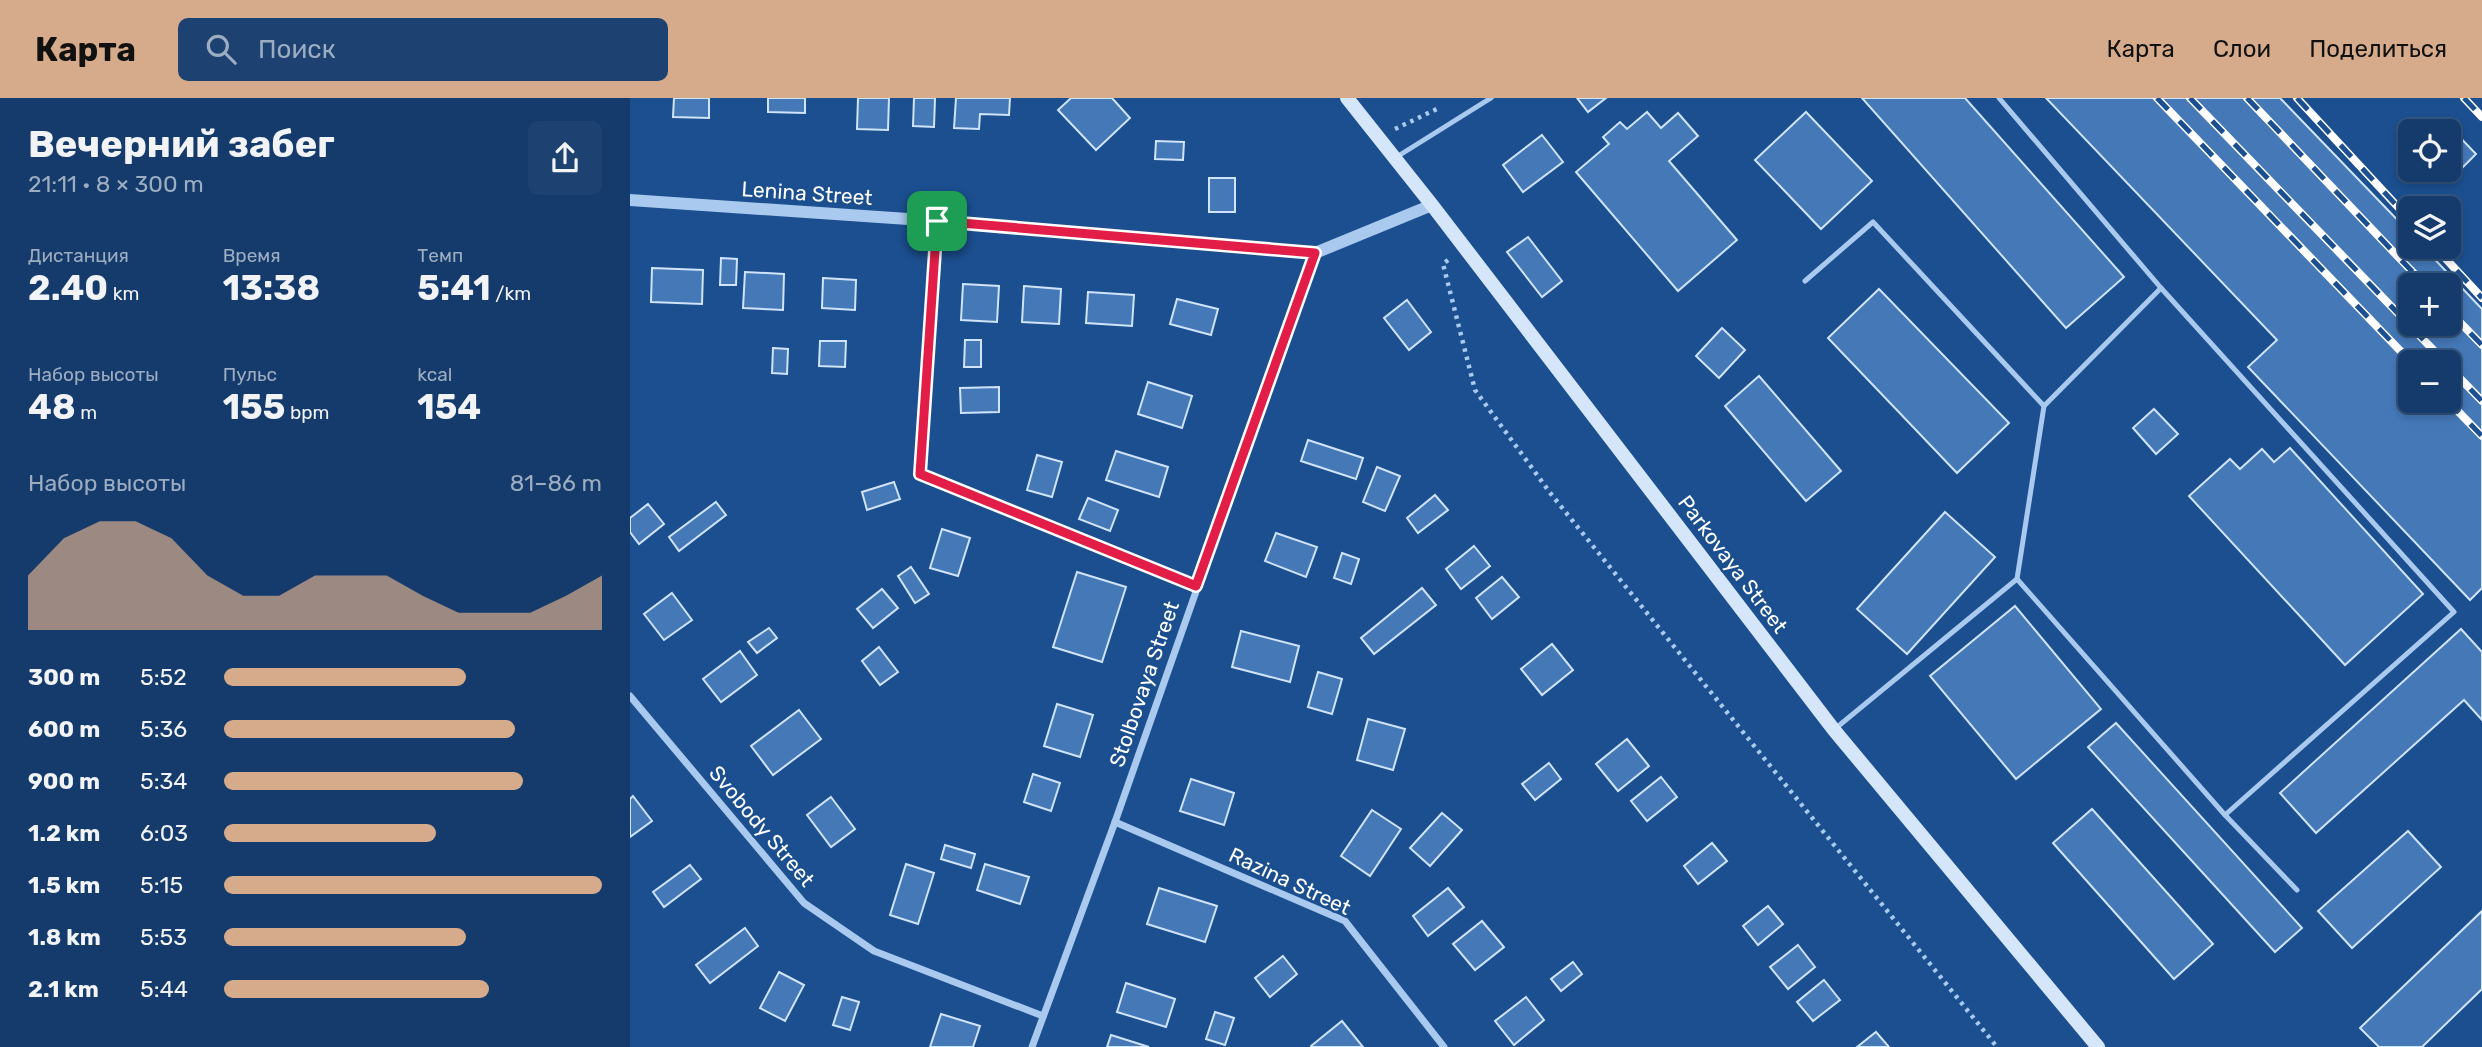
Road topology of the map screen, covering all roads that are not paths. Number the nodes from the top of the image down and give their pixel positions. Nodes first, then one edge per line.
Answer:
1 (1347, 98) edge
2 (1492, 98) edge
3 (1999, 98) edge
4 (1395, 158) junction
5 (630, 200) edge
6 (1432, 205) junction
7 (937, 221) junction
8 (1315, 253) junction
9 (1805, 281) dead end
10 (2161, 288) junction
11 (2044, 406) junction
12 (2017, 579) junction
13 (1196, 586) junction
14 (630, 696) edge
15 (1834, 730) junction
16 (2225, 815) junction
17 (1115, 822) junction
18 (2297, 890) dead end
19 (1043, 1016) junction
20 (1032, 1047) edge
21 (1444, 1047) edge
22 (2098, 1047) edge

1 - 4 main road, Parkovaya Street
2 - 4 lane
3 - 10 lane
4 - 6 main road, Parkovaya Street
5 - 7 street, Lenina Street
6 - 8 street, Lenina Street
6 - 15 main road, Parkovaya Street
7 - 8 street, Lenina Street
7 - 13 street
8 - 13 street, Stolbovaya Street
9 - 11 lane
10 - 11 lane
10 - 16 lane
11 - 12 lane
12 - 15 lane
12 - 16 lane
13 - 17 street, Stolbovaya Street
14 - 19 street, Svobody Street
15 - 22 main road, Parkovaya Street
16 - 18 lane
17 - 19 street, Stolbovaya Street
17 - 21 street, Razina Street
19 - 20 street, Stolbovaya Street

